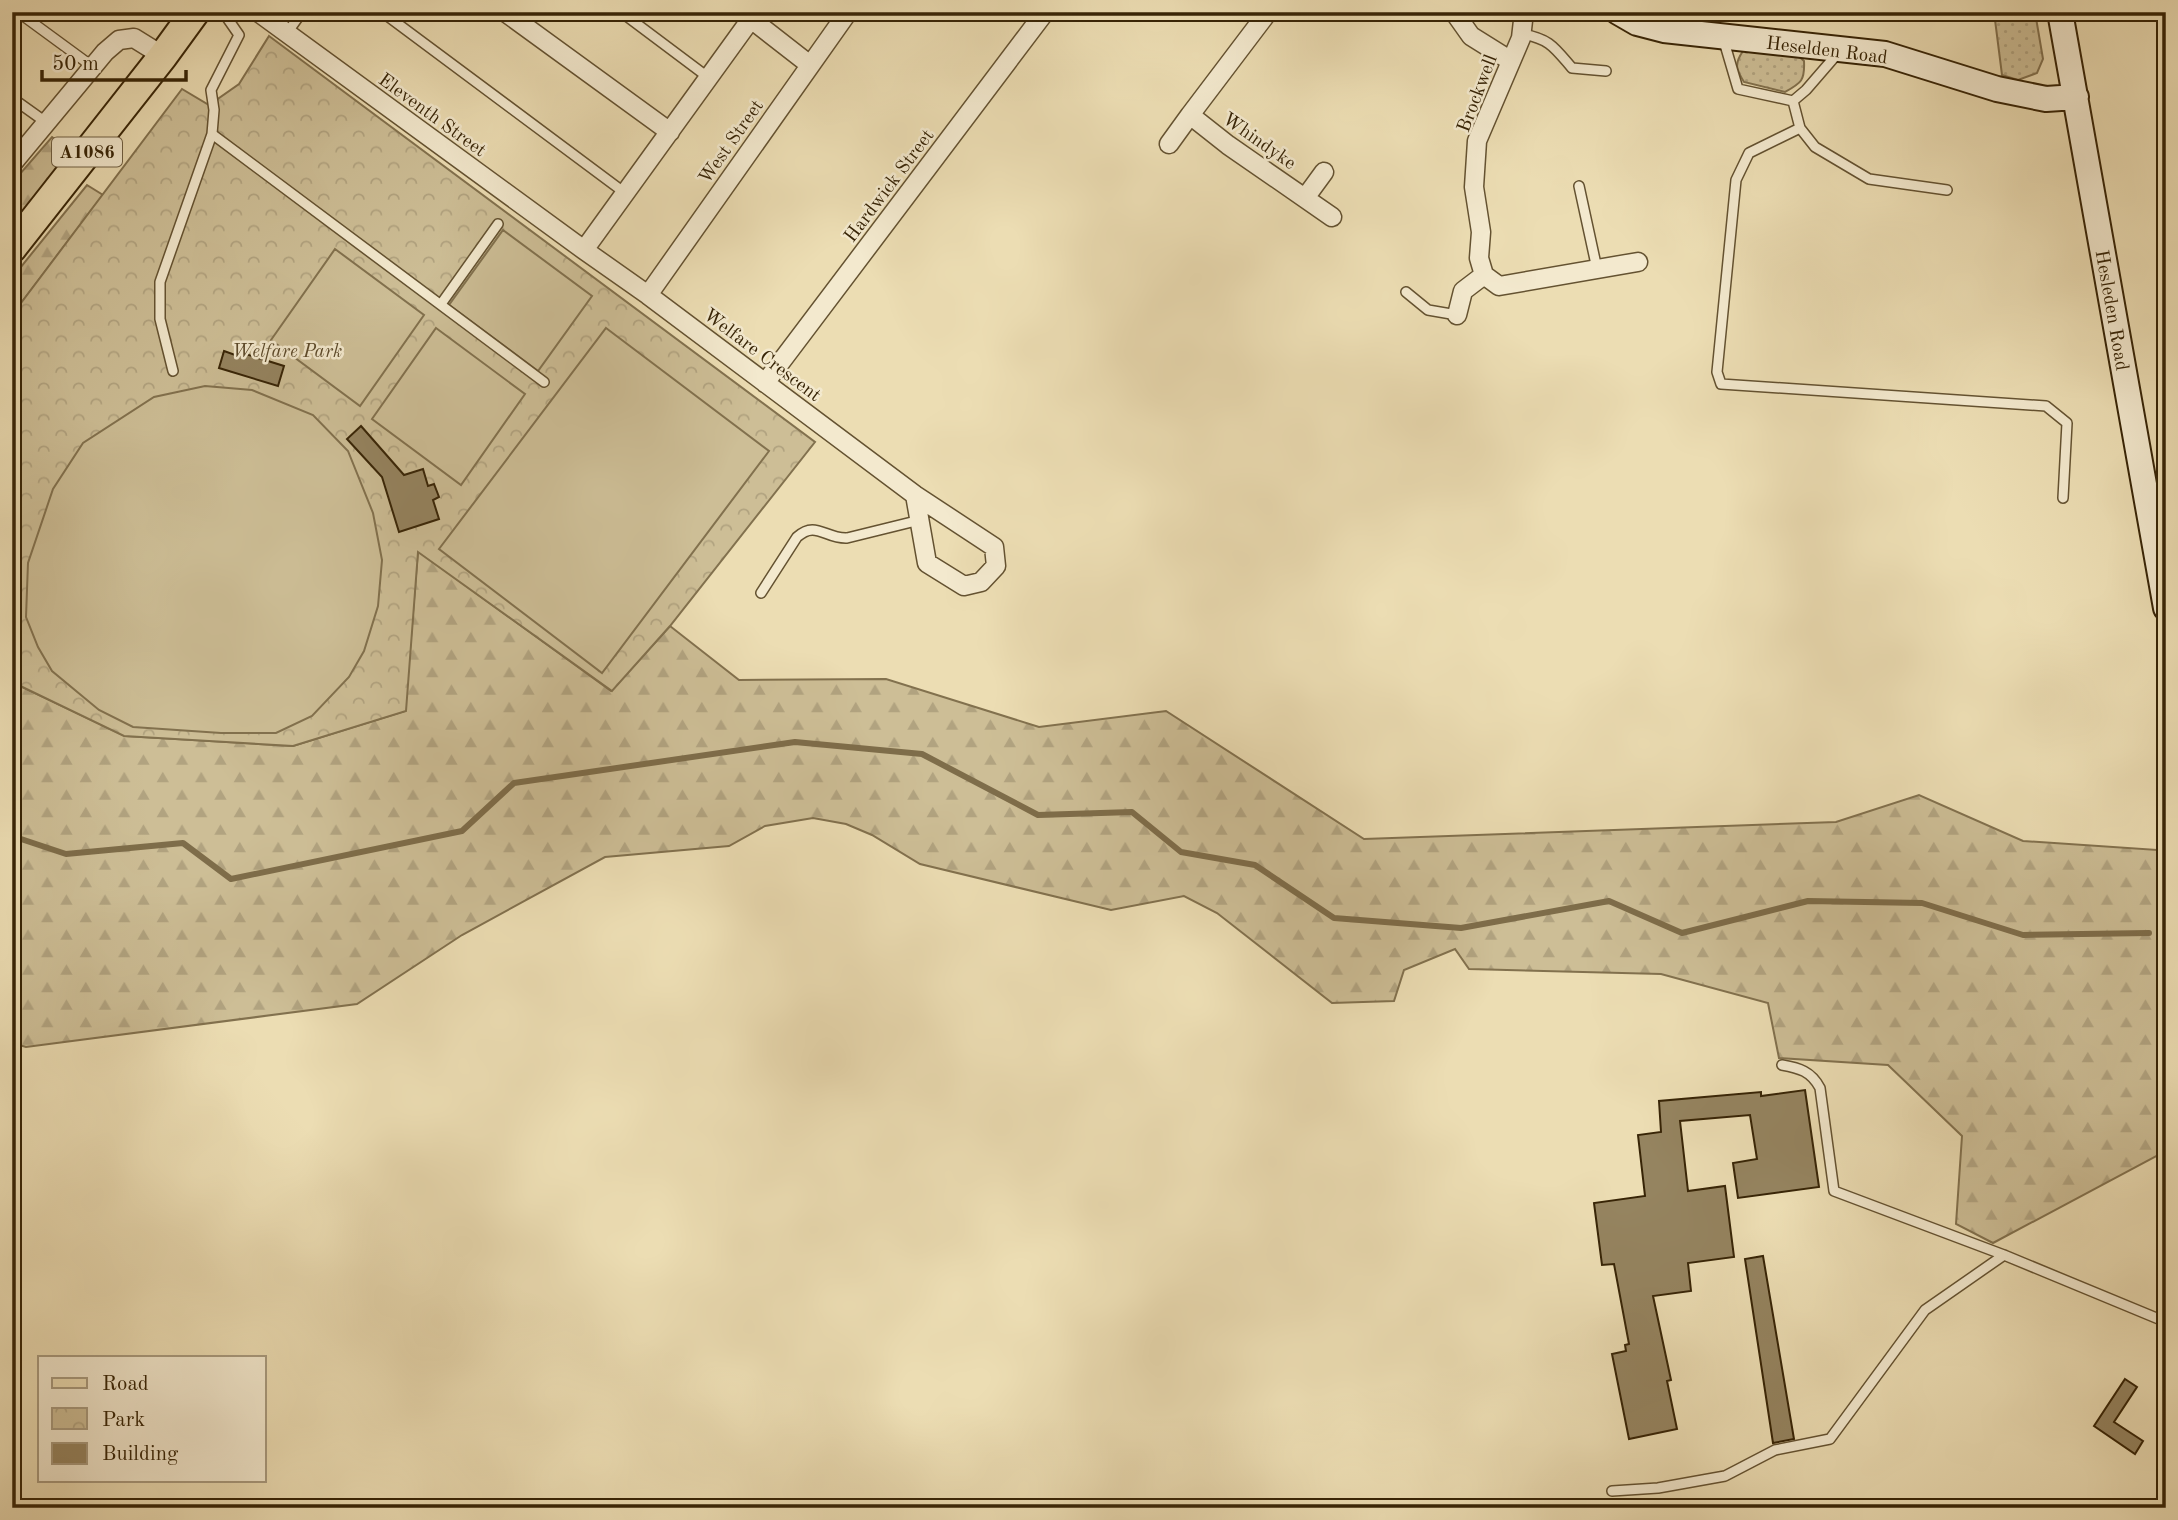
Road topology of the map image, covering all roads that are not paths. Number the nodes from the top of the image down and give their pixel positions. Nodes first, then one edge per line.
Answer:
1 (18, 12) edge
2 (195, 12) edge
3 (223, 12) edge
4 (258, 12) edge
5 (302, 12) edge
6 (382, 12) edge
7 (505, 12) edge
8 (621, 12) edge
9 (848, 12) edge
10 (1045, 12) edge
11 (1268, 12) edge
12 (1454, 12) edge
13 (1524, 12) edge
14 (1618, 12) edge
15 (2060, 12) edge
16 (750, 15) edge
17 (287, 33) junction
18 (1522, 34) junction
19 (1723, 37) junction
20 (1841, 49) junction
21 (163, 57) junction
22 (1511, 61) junction
23 (810, 65) junction
24 (93, 67) junction
25 (1606, 71) dead end
26 (709, 78) junction
27 (2076, 97) junction
28 (12, 98) edge
29 (1793, 101) junction
30 (1191, 115) junction
31 (47, 122) junction
32 (1800, 128) junction
33 (670, 132) junction
34 (212, 134) junction
35 (1169, 144) dead end
36 (12, 164) edge
37 (1324, 172) dead end
38 (1579, 186) dead end
39 (1947, 190) dead end
40 (625, 193) junction
41 (1305, 198) junction
42 (1332, 217) dead end
43 (498, 224) dead end
44 (12, 248) edge
45 (584, 250) junction
46 (1638, 262) dead end
47 (1597, 269) junction
48 (1484, 275) junction
49 (1406, 292) dead end
50 (648, 295) junction
51 (441, 303) junction
52 (1457, 315) joint
53 (173, 371) dead end
54 (544, 382) dead end
55 (765, 383) junction
56 (915, 495) junction
57 (2063, 498) dead end
58 (920, 520) junction
59 (761, 593) dead end
60 (2166, 608) edge
61 (1782, 1065) dead end
62 (2004, 1255) junction
63 (2166, 1322) edge
64 (1612, 1491) dead end

1 - 24 lane
2 - 21 main road, A1086
3 - 34 lane
4 - 17 street, Eleventh Street
5 - 17 lane
6 - 40 lane
7 - 33 street
8 - 26 lane
9 - 23 street, West Street
10 - 55 street, Hardwick Street
11 - 30 street, Whindyke
12 - 22 street
13 - 18 street, Brockwell
14 - 19 main road, Heselden Road
15 - 27 main road, Hesleden Road
16 - 23 street
16 - 26 street
17 - 45 street, Eleventh Street
18 - 22 street, Brockwell
18 - 25 lane
19 - 20 main road, Heselden Road
19 - 29 lane
20 - 27 main road, Heselden Road
20 - 29 lane
21 - 24 street
21 - 44 main road, A1086
22 - 48 street, Brockwell
23 - 50 street, West Street
24 - 31 street
26 - 33 street
27 - 60 main road, Hesleden Road
28 - 31 lane
29 - 32 lane
30 - 35 street, Whindyke
30 - 41 street, Whindyke
31 - 36 street
32 - 39 lane
32 - 57 lane
33 - 40 street
34 - 51 lane
34 - 53 lane
37 - 41 street, Whindyke
38 - 47 lane
40 - 45 street
41 - 42 street, Whindyke
43 - 51 lane
45 - 50 street, Welfare Crescent
46 - 47 street
47 - 48 street
48 - 52 street
49 - 52 lane
50 - 55 street, Welfare Crescent
51 - 54 lane
55 - 56 street, Welfare Crescent
56 - 58 street, Welfare Crescent
56 - 58 street, Welfare Crescent
58 - 59 lane
61 - 62 lane
62 - 63 lane
62 - 64 lane

